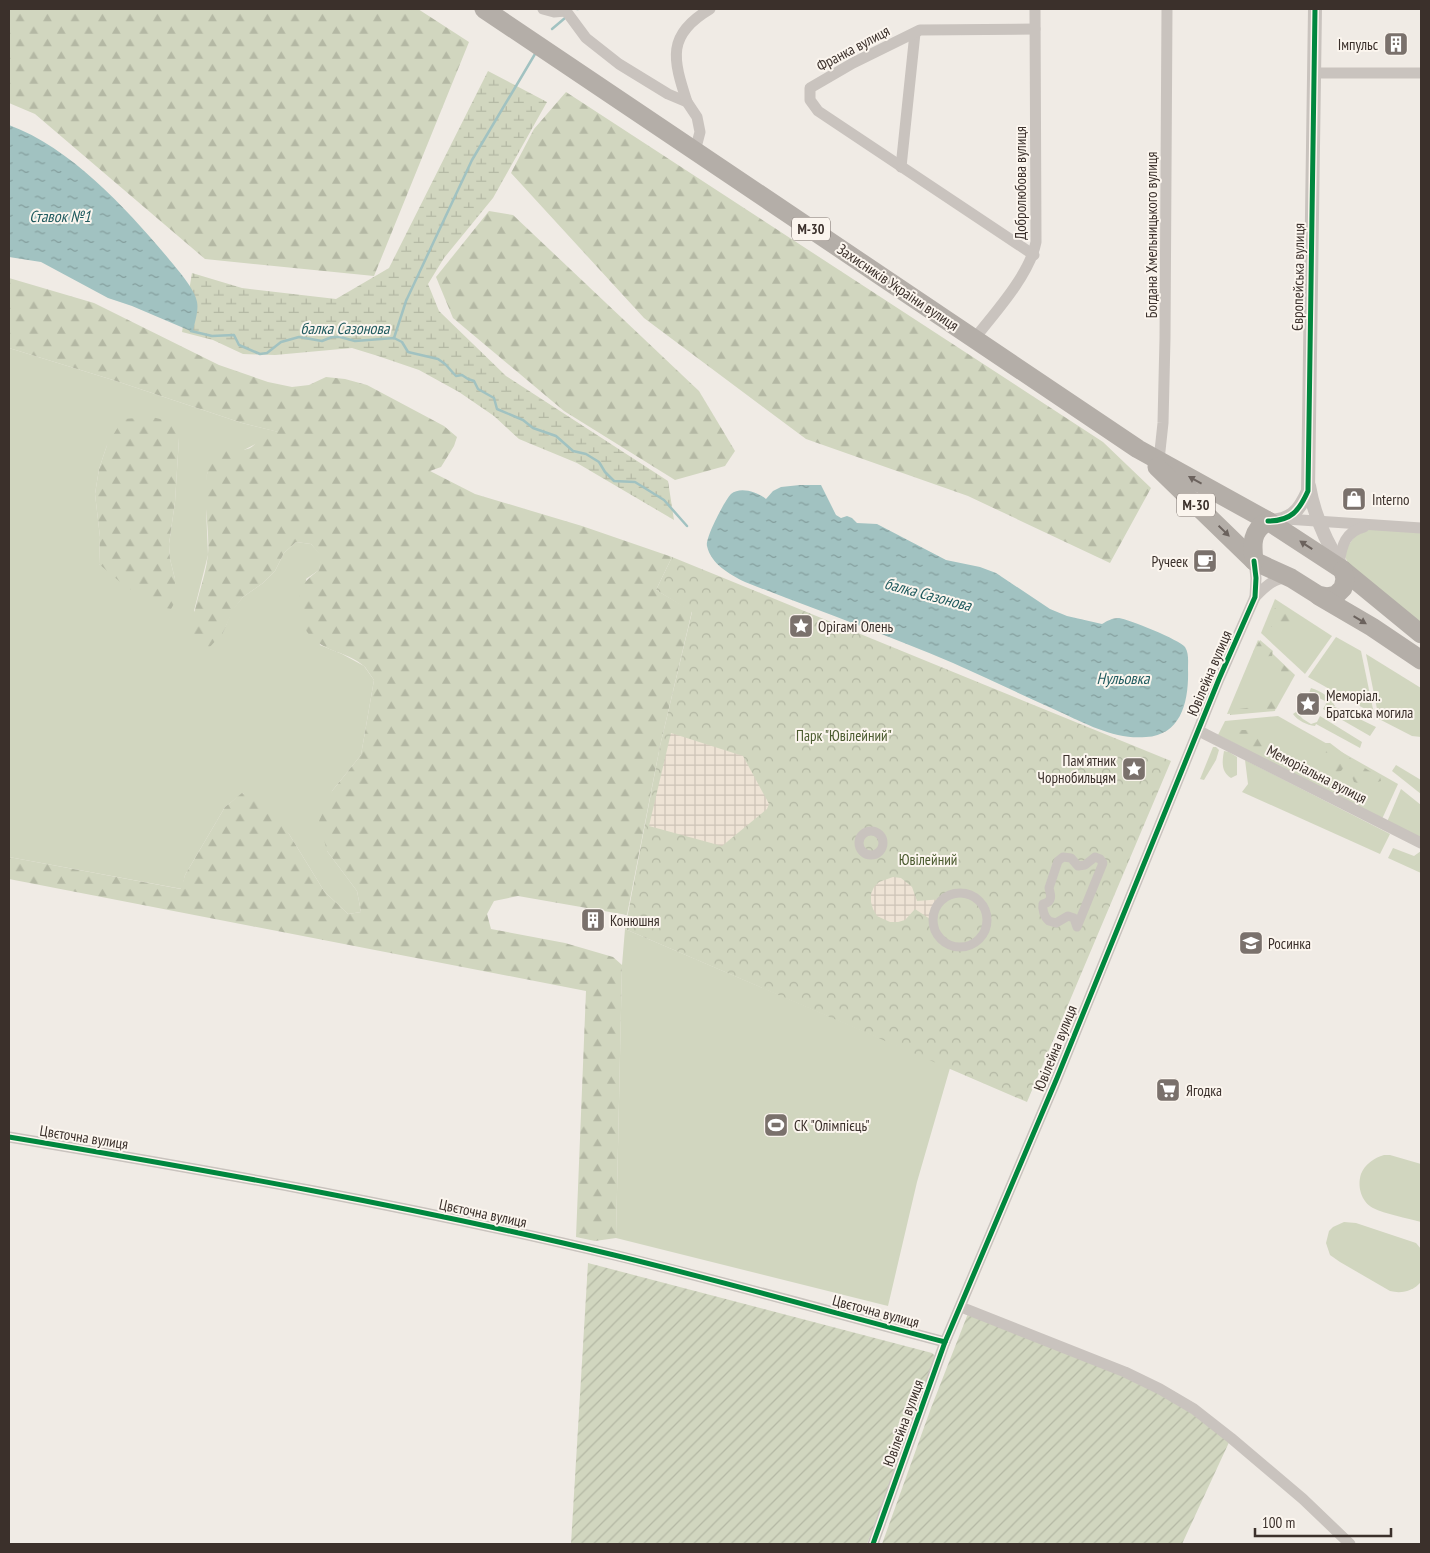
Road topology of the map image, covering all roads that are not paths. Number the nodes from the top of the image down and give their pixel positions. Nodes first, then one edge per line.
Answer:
1 (484, 9) edge
2 (543, 9) edge
3 (710, 9) edge
4 (1035, 9) edge
5 (1167, 9) edge
6 (1315, 9) edge
7 (566, 10) edge
8 (1035, 29) junction
9 (915, 33) junction
10 (1421, 73) edge
11 (1314, 74) junction
12 (687, 102) junction
13 (695, 151) junction
14 (901, 167) junction
15 (1034, 255) junction
16 (974, 339) junction
17 (1138, 449) junction
18 (1159, 460) junction
19 (1307, 475) junction
20 (1277, 520) junction
21 (1319, 522) junction
22 (1371, 526) junction
23 (1421, 528) edge
24 (1254, 561) junction
25 (1341, 566) junction
26 (1291, 578) junction
27 (1318, 595) junction
28 (1255, 597) junction
29 (1421, 634) edge
30 (1421, 660) edge
31 (1199, 731) junction
32 (1421, 843) edge
33 (953, 894) joint
34 (1046, 918) joint
35 (9, 1137) edge
36 (961, 1307) junction
37 (945, 1342) junction
38 (873, 1544) edge
39 (1350, 1544) edge

1 - 13 highway, Захисників України вулиця / М-30
2 - 7 street
3 - 12 street
4 - 8 street, Добролюбова вулиця
5 - 18 street, Богдана Хмельницького вулиця
6 - 11 street, Європейська вулиця
7 - 12 street
8 - 9 street, Франка вулиця
8 - 15 street, Добролюбова вулиця
9 - 14 street, Франка вулиця
9 - 14 street, Франка вулиця
10 - 11 street
11 - 19 street, Європейська вулиця
12 - 13 street
13 - 16 highway, Захисників України вулиця / М-30
14 - 15 street, Франка вулиця
15 - 16 street, Добролюбова вулиця
16 - 17 highway, Захисників України вулиця / М-30
17 - 18 highway, Захисників України вулиця / М-30
17 -> 24 highway, Захисників України вулиця / М-30
20 -> 18 highway, Захисників України вулиця / М-30
19 - 20 street, Європейська вулиця
19 - 21 street, Європейська вулиця
20 - 21 street
20 - 24 highway
25 -> 20 highway, М-30
21 - 22 street
21 - 25 street, Європейська вулиця
22 - 23 street
22 - 25 street
24 - 26 highway, М-30
24 - 28 street, Ювілейна вулиця
25 - 27 highway
25 - 29 highway, М-30
26 - 27 highway, М-30
26 - 28 street, Ювілейна вулиця
27 -> 30 highway, М-30
28 - 31 street, Ювілейна вулиця
31 - 32 street, Меморіальна вулиця
31 - 36 street, Ювілейна вулиця
33 - 33 street
34 - 34 street
35 - 37 street, Цвєточна вулиця
36 - 37 street, Ювілейна вулиця
36 - 39 street
37 - 38 street, Ювілейна вулиця

